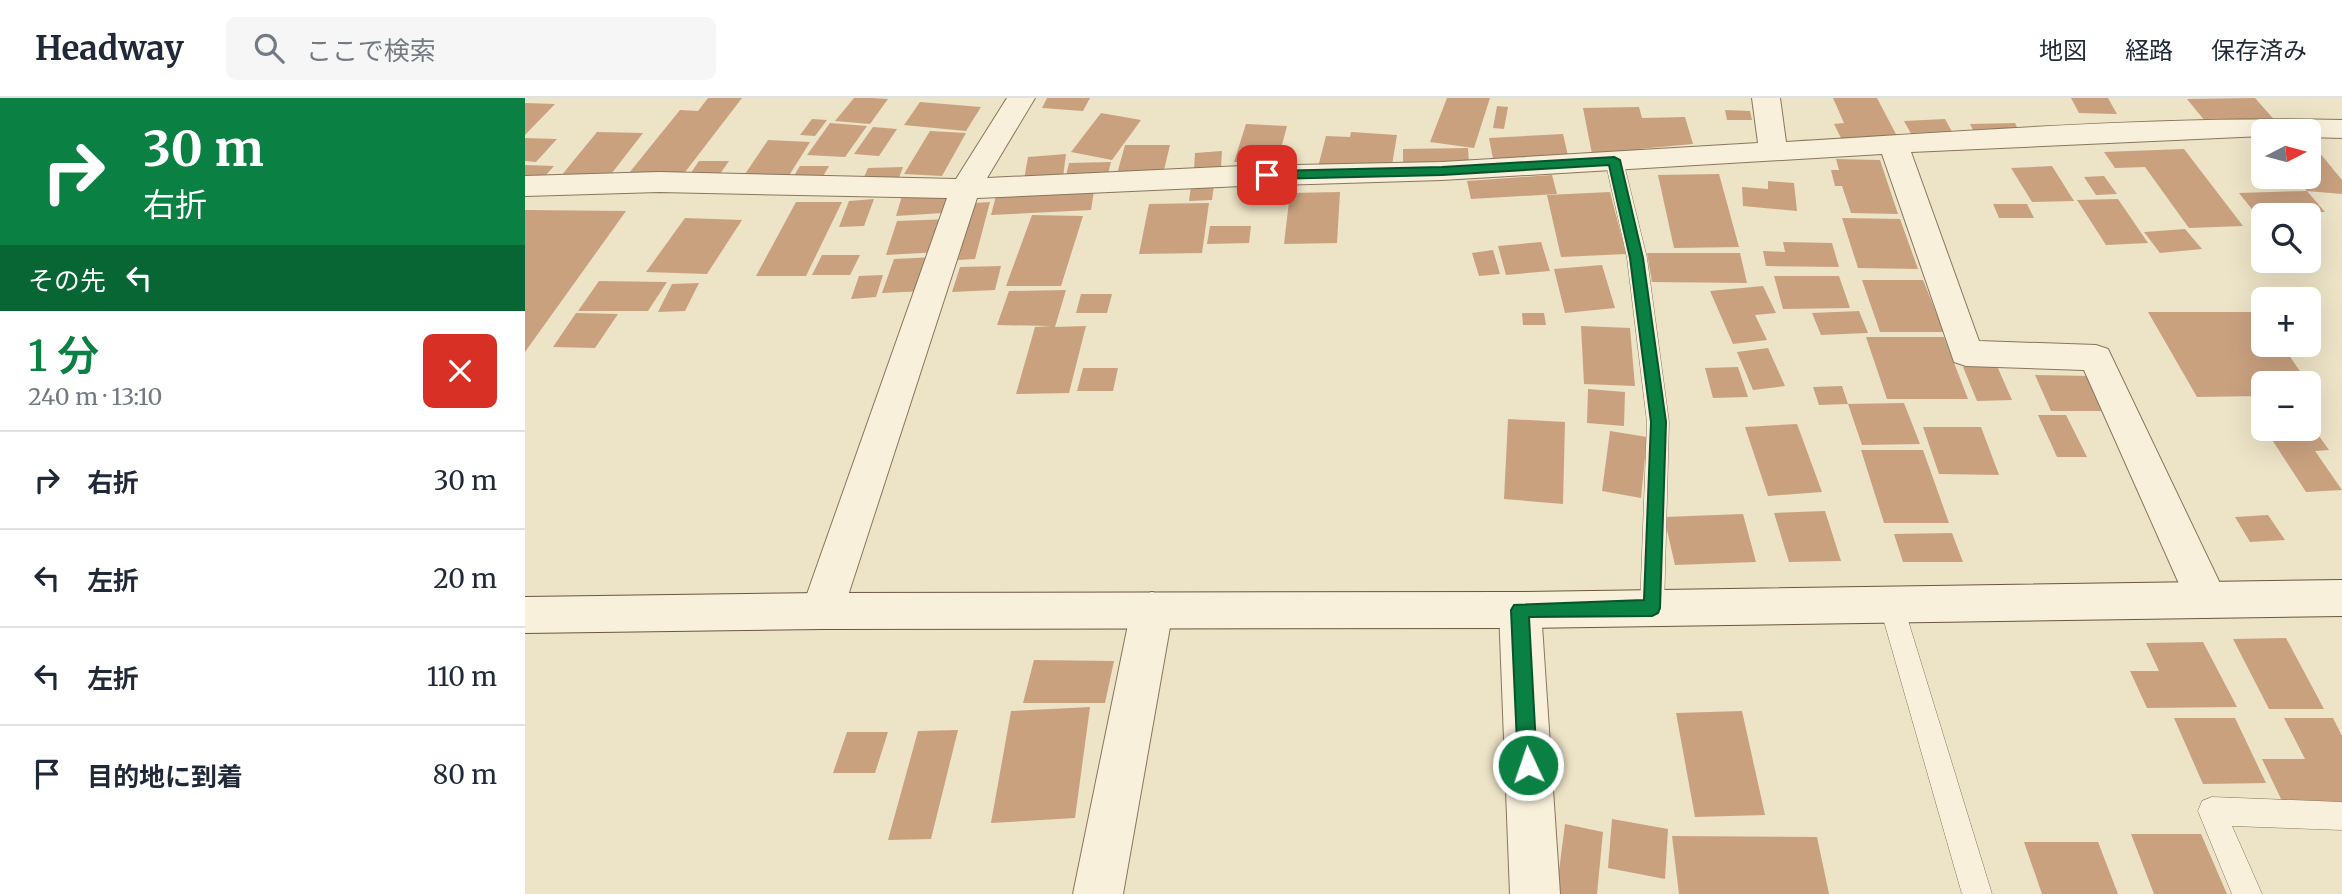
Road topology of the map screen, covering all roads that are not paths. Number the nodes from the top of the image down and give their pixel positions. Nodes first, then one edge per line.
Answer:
1 (1021, 98) edge
2 (1766, 98) edge
3 (2342, 129) edge
4 (1893, 144) junction
5 (1773, 150) junction
6 (1614, 160) junction
7 (525, 186) edge
8 (965, 189) junction
9 (2342, 598) edge
10 (2207, 600) junction
11 (1891, 604) junction
12 (1652, 608) junction
13 (1152, 610) junction
14 (1520, 610) junction
15 (822, 611) junction
16 (525, 615) edge
17 (2342, 816) edge
18 (1098, 894) edge
19 (1535, 894) edge
20 (1977, 894) edge
21 (2247, 894) edge

1 - 8 street
2 - 5 street
3 - 4 street
4 - 5 street
4 - 10 street
5 - 6 street
6 - 8 street
6 - 12 lane
7 - 8 street
8 - 15 street
9 - 10 street
10 - 11 street
11 - 12 street
11 - 20 lane
12 - 14 street
13 - 14 street
13 - 15 street
13 - 18 street
14 - 19 street
15 - 16 street
17 - 21 lane

